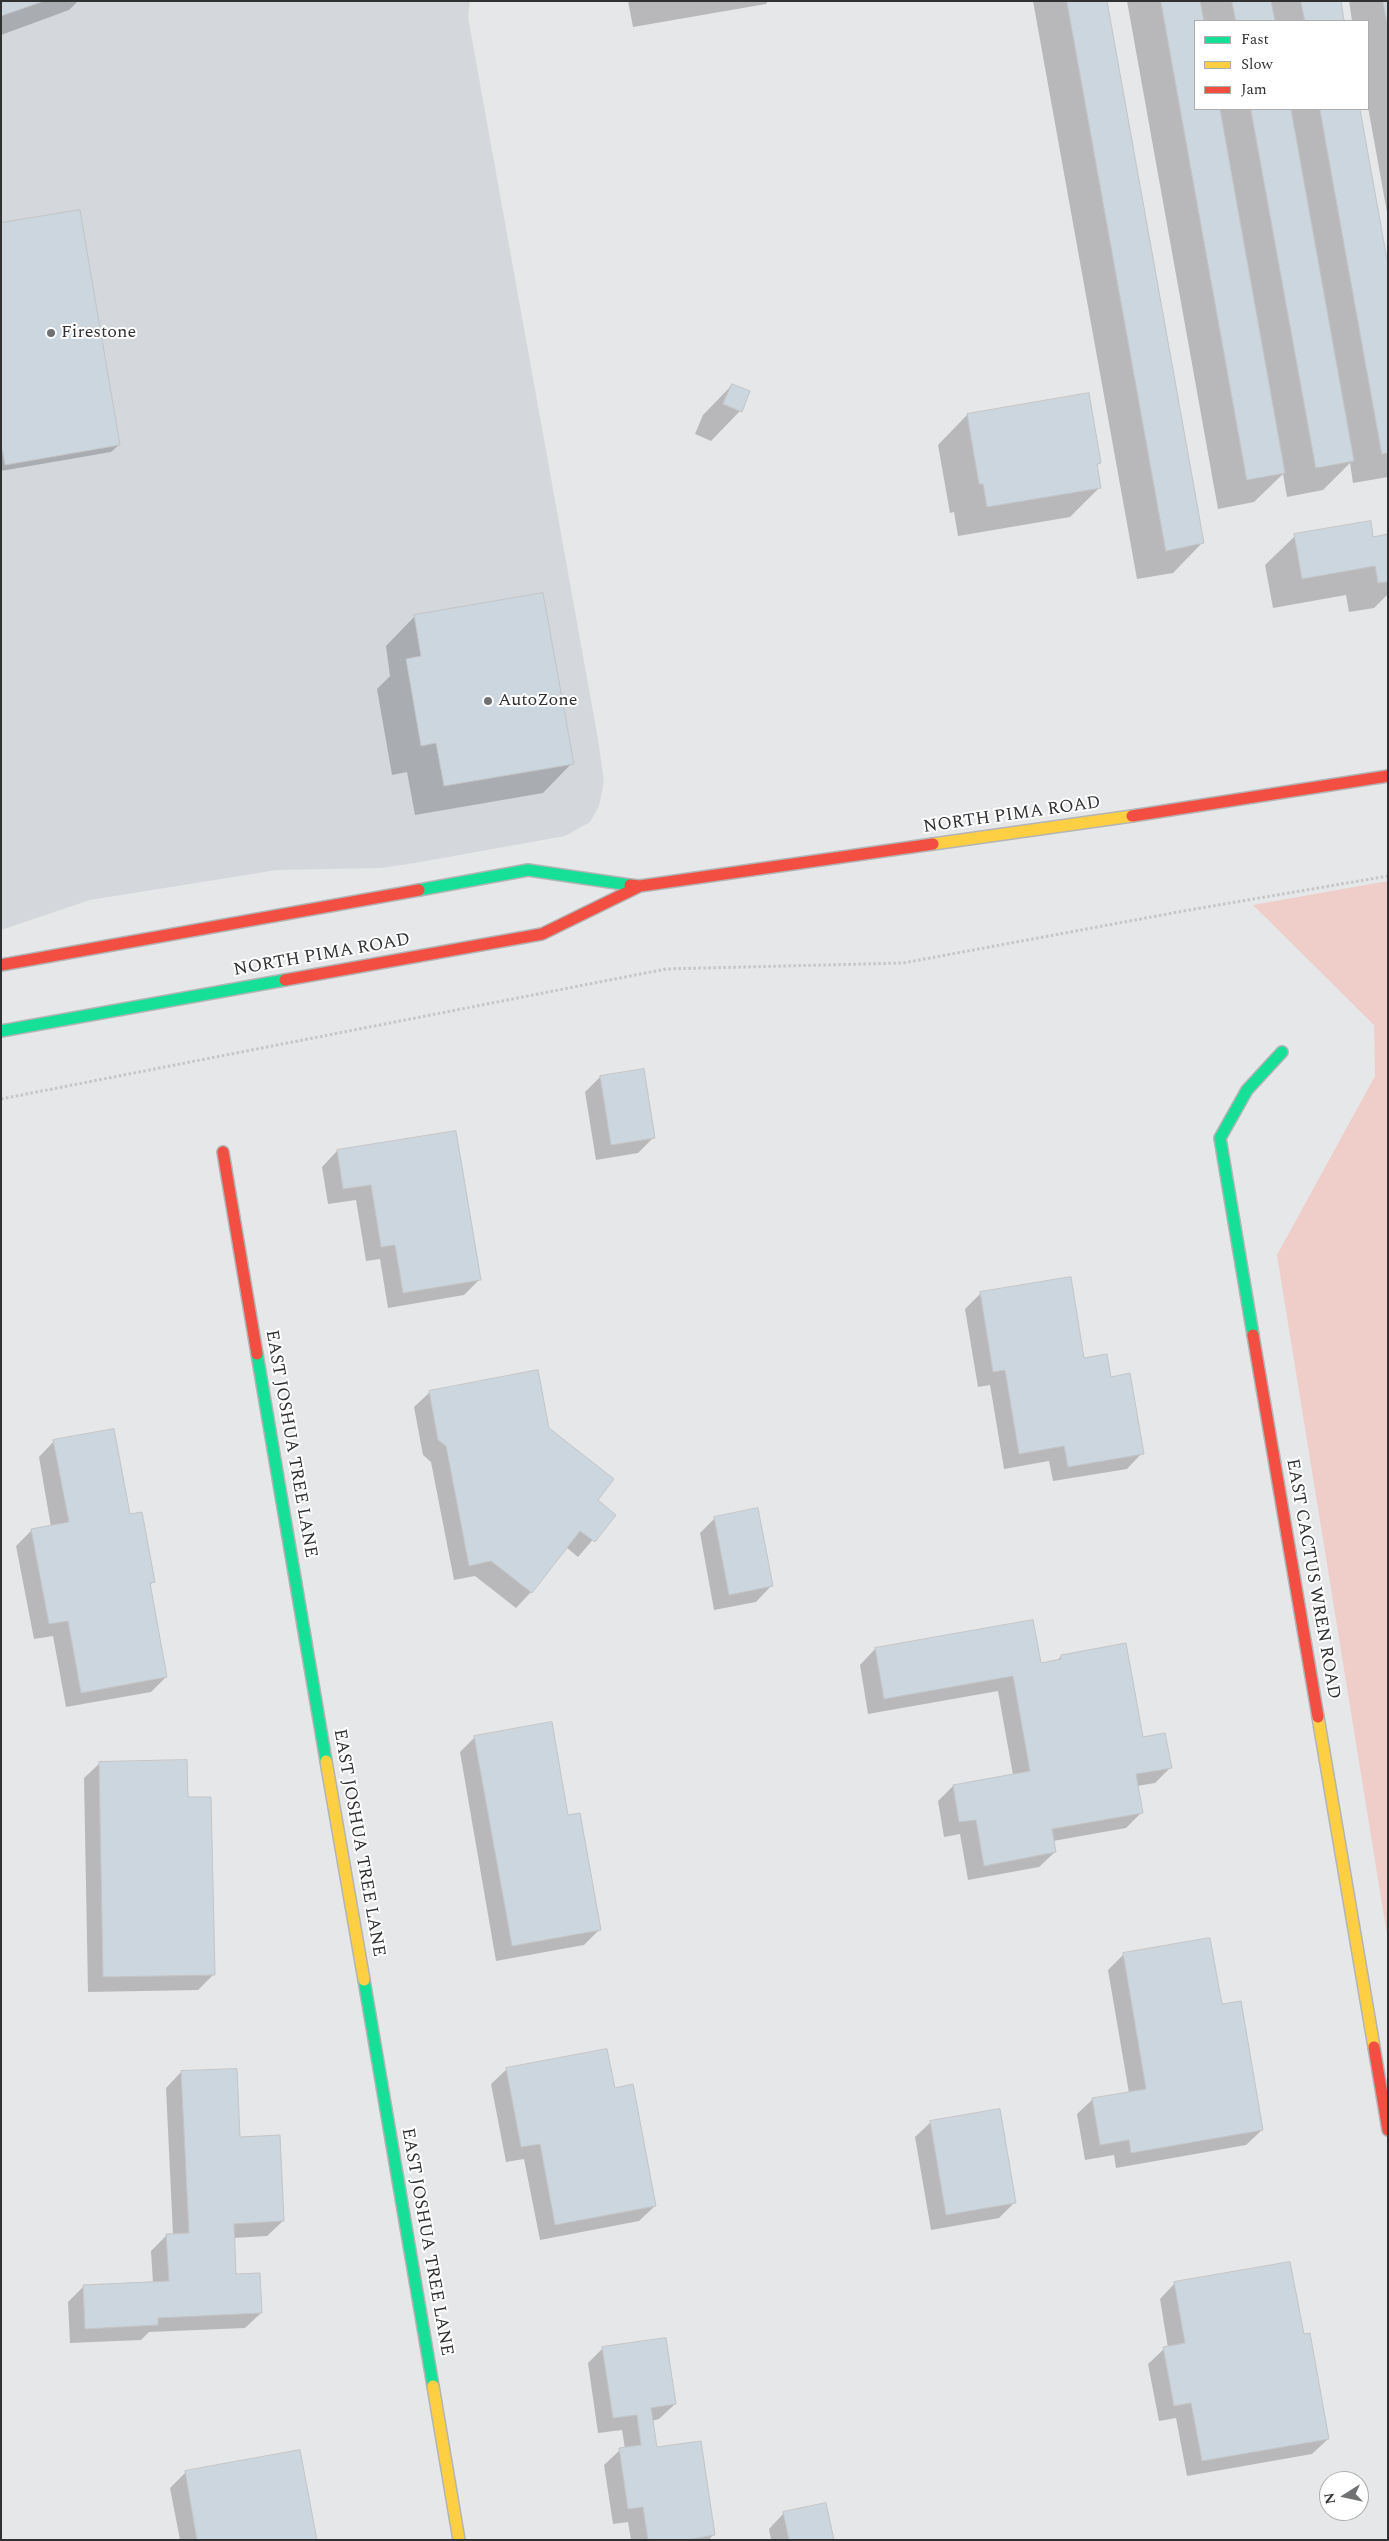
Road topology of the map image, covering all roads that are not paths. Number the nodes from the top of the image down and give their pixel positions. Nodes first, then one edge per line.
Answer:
1 (1388, 776) edge
2 (640, 886) junction
3 (1, 965) edge
4 (1, 1031) edge
5 (1282, 1052) dead end
6 (223, 1152) dead end
7 (1388, 2130) edge
8 (459, 2540) edge

1 - 2 street, NORTH PIMA ROAD
2 - 3 street, NORTH PIMA ROAD
2 - 4 street, NORTH PIMA ROAD
5 - 7 street, EAST CACTUS WREN ROAD
6 - 8 street, EAST JOSHUA TREE LANE

